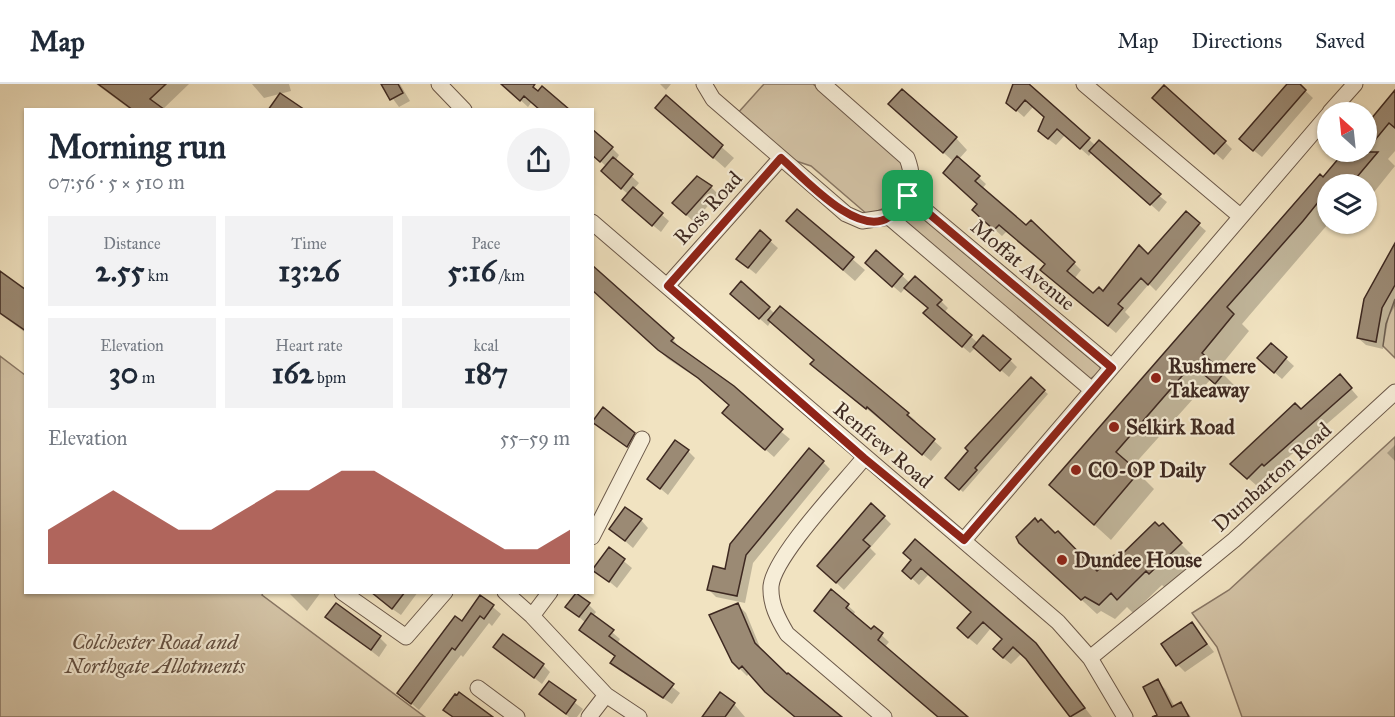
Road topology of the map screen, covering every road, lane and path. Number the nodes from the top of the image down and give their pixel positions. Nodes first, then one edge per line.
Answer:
1 (439, 84) edge
2 (704, 84) edge
3 (823, 84) edge
4 (1084, 84) edge
5 (1355, 84) edge
6 (840, 89) edge
7 (1339, 102) edge
8 (462, 108) edge
9 (1317, 128) edge
10 (781, 158) junction
11 (908, 196) junction
12 (1240, 216) junction
13 (888, 217) junction
14 (594, 224) edge
15 (668, 286) junction
16 (1112, 368) junction
17 (1092, 390) junction
18 (1395, 392) edge
19 (642, 439) dead end
20 (864, 458) junction
21 (594, 530) edge
22 (964, 540) junction
23 (345, 594) edge
24 (443, 594) edge
25 (507, 594) edge
26 (548, 594) edge
27 (532, 616) junction
28 (1090, 658) junction
29 (478, 688) dead end
30 (606, 695) junction
31 (517, 717) edge
32 (589, 717) edge
33 (639, 717) edge
34 (884, 717) edge
35 (1125, 717) edge

1 - 8 street
2 - 10 street
3 - 6 street
4 - 12 street
5 - 7 street
6 - 11 street
9 - 12 street
10 - 13 street
10 - 15 street, Ross Road
11 - 13 street
11 - 16 street, Moffat Avenue
12 - 16 street
13 - 17 street
14 - 15 street, Renfrew Road
15 - 20 street, Renfrew Road
16 - 17 street
17 - 22 street
18 - 28 street, Dumbarton Road
19 - 21 street
20 - 22 street, Renfrew Road
20 - 34 street
22 - 28 street, Renfrew Road
23 - 24 street
25 - 27 street
26 - 27 street
27 - 30 street
28 - 35 street, Renfrew Road
29 - 31 street
30 - 32 street
30 - 33 street

